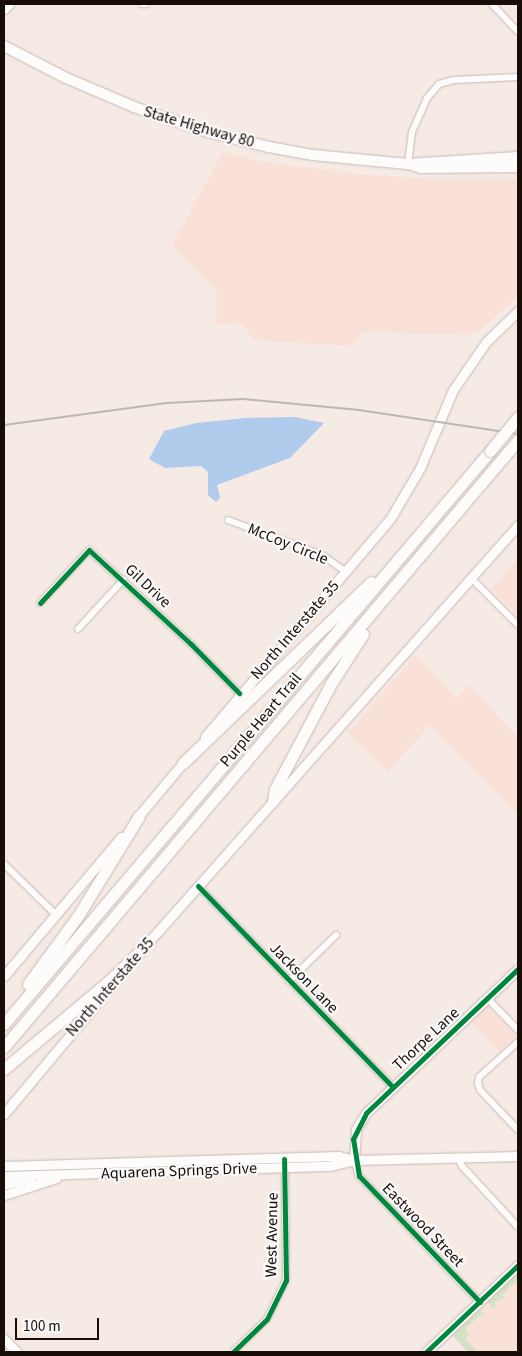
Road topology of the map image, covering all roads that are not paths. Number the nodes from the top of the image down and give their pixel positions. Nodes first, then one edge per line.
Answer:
1 (9, 4) edge
2 (142, 4) edge
3 (146, 4) edge
4 (492, 4) edge
5 (4, 9) edge
6 (518, 32) edge
7 (4, 46) edge
8 (518, 77) edge
9 (518, 157) edge
10 (518, 163) edge
11 (408, 164) junction
12 (518, 167) edge
13 (473, 169) junction
14 (518, 311) edge
15 (518, 417) edge
16 (518, 440) edge
17 (228, 520) dead end
18 (518, 526) edge
19 (440, 532) junction
20 (402, 554) junction
21 (346, 572) junction
22 (471, 578) junction
23 (123, 580) junction
24 (40, 603) dead end
25 (518, 625) edge
26 (78, 629) dead end
27 (239, 694) junction
28 (184, 763) junction
29 (273, 800) junction
30 (139, 816) junction
31 (4, 864) edge
32 (198, 886) junction
33 (56, 915) junction
34 (336, 935) dead end
35 (140, 951) junction
36 (518, 969) edge
37 (4, 976) edge
38 (289, 981) junction
39 (487, 998) junction
40 (4, 1014) edge
41 (4, 1024) edge
42 (518, 1030) edge
43 (518, 1042) edge
44 (4, 1047) edge
45 (4, 1069) edge
46 (393, 1087) junction
47 (4, 1114) edge
48 (518, 1130) edge
49 (518, 1156) edge
50 (458, 1158) junction
51 (263, 1159) junction
52 (4, 1160) edge
53 (354, 1160) junction
54 (285, 1163) junction
55 (89, 1164) junction
56 (16, 1165) junction
57 (4, 1166) edge
58 (220, 1170) junction
59 (72, 1174) junction
60 (42, 1175) junction
61 (4, 1176) edge
62 (4, 1185) edge
63 (4, 1195) edge
64 (518, 1227) edge
65 (518, 1264) edge
66 (480, 1302) junction
67 (4, 1339) edge
68 (17, 1352) edge
69 (233, 1352) edge
70 (426, 1352) edge

1 - 5 main road
2 - 3 street
4 - 6 street
7 - 11 main road, State Highway 80
8 - 11 street
9 - 11 main road, State Highway 80
10 - 13 main road
11 - 13 main road, State Highway 80
12 - 13 main road, State Highway 80
14 - 21 main road, North Interstate 35
15 - 20 highway, Purple Heart Trail, bridge
16 - 19 highway, Purple Heart Trail
17 - 21 street, McCoy Circle
18 - 22 main road, North Interstate 35
19 - 29 highway
19 - 44 highway, Purple Heart Trail
20 - 28 highway
20 - 41 highway, Purple Heart Trail
21 - 27 main road, North Interstate 35
22 - 25 street
22 - 29 main road, North Interstate 35
23 - 24 street, Gil Drive
23 - 26 street
23 - 27 street, Gil Drive
27 - 28 main road, North Interstate 35
28 - 30 main road, North Interstate 35
29 - 32 main road, North Interstate 35
30 - 33 main road, North Interstate 35
30 - 40 highway
31 - 33 street
32 - 35 main road, North Interstate 35
32 - 38 street, Jackson Lane
33 - 37 main road, North Interstate 35
34 - 38 street
35 - 45 highway
35 - 47 main road, North Interstate 35
36 - 39 main road, Thorpe Lane
38 - 46 street, Jackson Lane
39 - 42 street
39 - 46 main road, Thorpe Lane
43 - 48 street
46 - 53 main road, Thorpe Lane
49 - 50 main road, Aquarena Springs Drive
50 - 53 main road, Aquarena Springs Drive
50 - 64 street
51 - 54 main road, Aquarena Springs Drive
51 - 55 main road, Aquarena Springs Drive
51 - 58 main road
52 - 56 main road
53 - 54 main road, Aquarena Springs Drive
53 - 66 street, Eastwood Street
54 - 58 main road, Aquarena Springs Drive
54 - 69 street, West Avenue
55 - 56 main road, Aquarena Springs Drive
55 - 60 main road
56 - 57 main road, Aquarena Springs Drive
58 - 59 main road, Aquarena Springs Drive
59 - 60 main road, Aquarena Springs Drive
59 - 63 main road
60 - 61 main road, Aquarena Springs Drive
60 - 62 main road
65 - 66 main road
66 - 70 main road
67 - 68 main road

